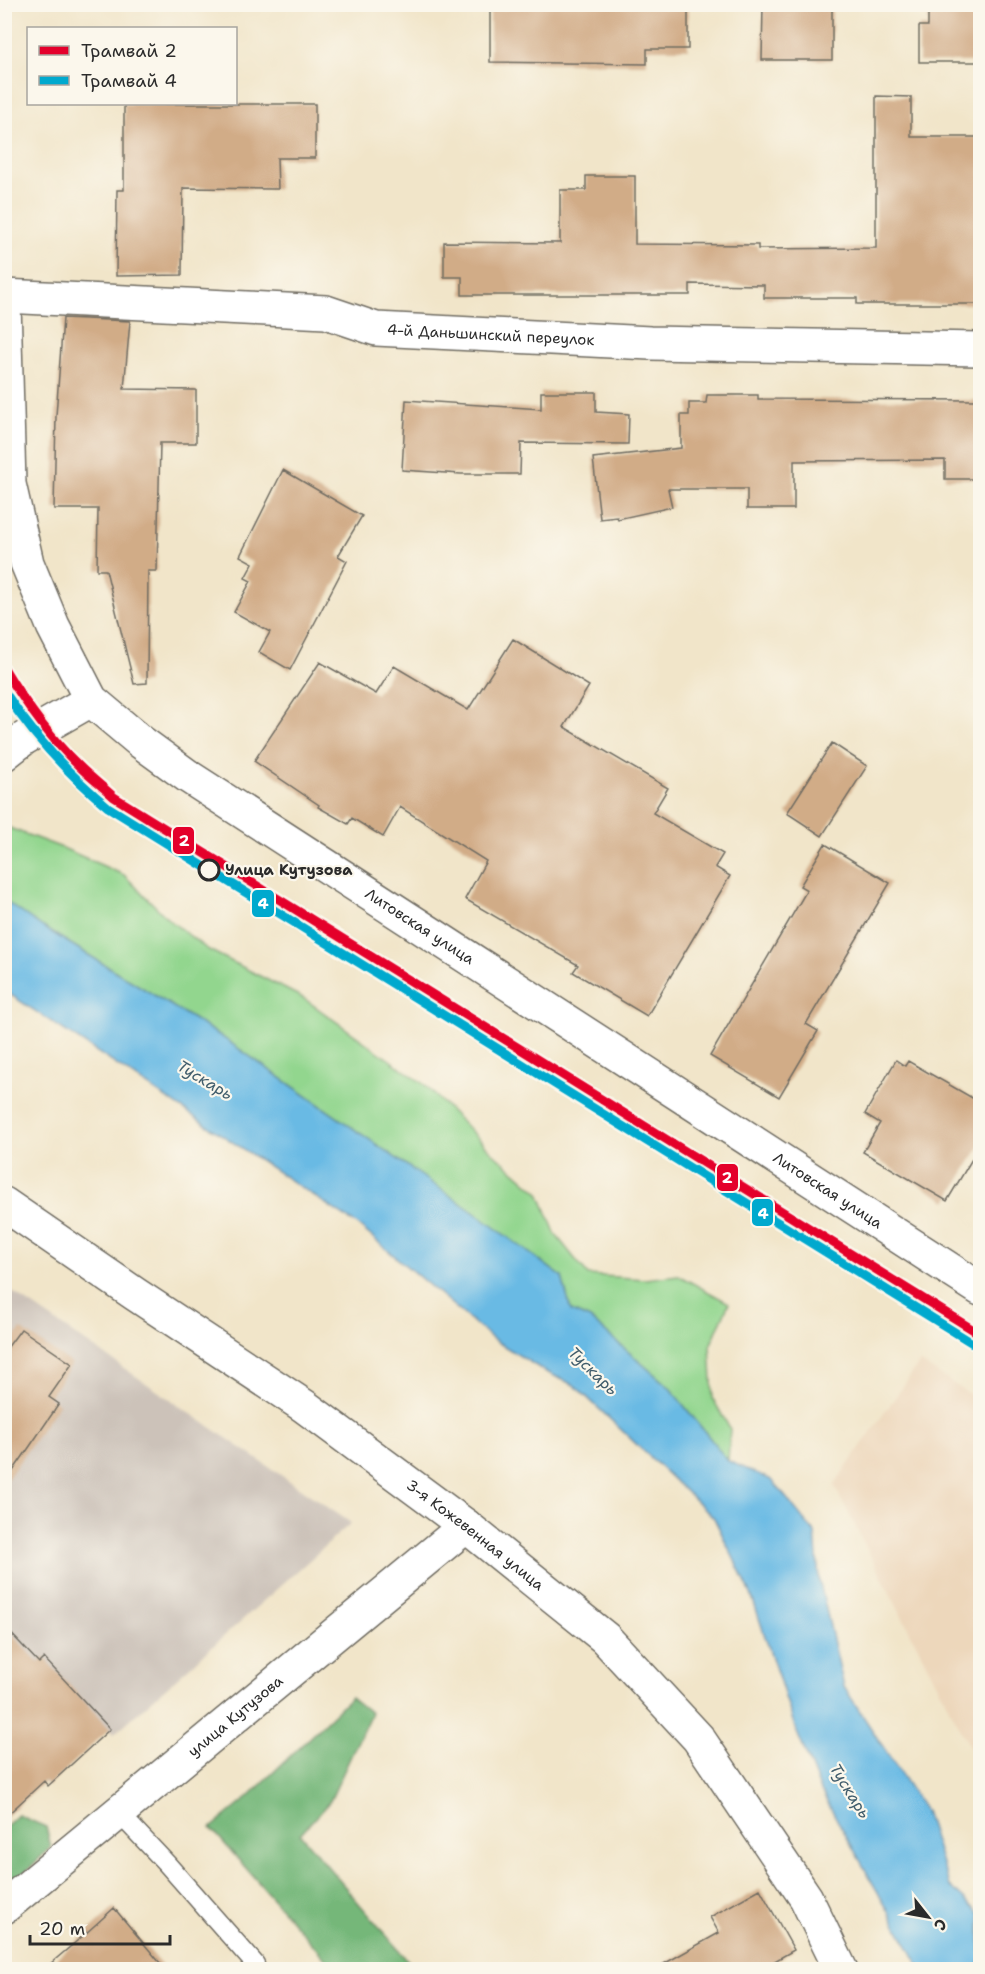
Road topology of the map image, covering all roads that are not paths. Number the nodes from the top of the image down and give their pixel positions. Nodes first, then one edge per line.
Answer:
1 (4, 296) edge
2 (4, 303) edge
3 (981, 349) edge
4 (7, 484) edge
5 (91, 700) junction
6 (4, 754) edge
7 (4, 1204) edge
8 (981, 1289) edge
9 (466, 1526) junction
10 (118, 1812) junction
11 (4, 1907) edge
12 (255, 1964) dead end
13 (841, 1970) edge

1 - 3 street, 4-й Даньшинский переулок
2 - 4 street, Литовская улица
4 - 5 street, Литовская улица
5 - 6 street
5 - 8 street, Литовская улица
7 - 9 street, 3-я Кожевенная улица
9 - 10 street, улица Кутузова
9 - 13 street, 3-я Кожевенная улица
10 - 11 street, улица Кутузова
10 - 12 lane

